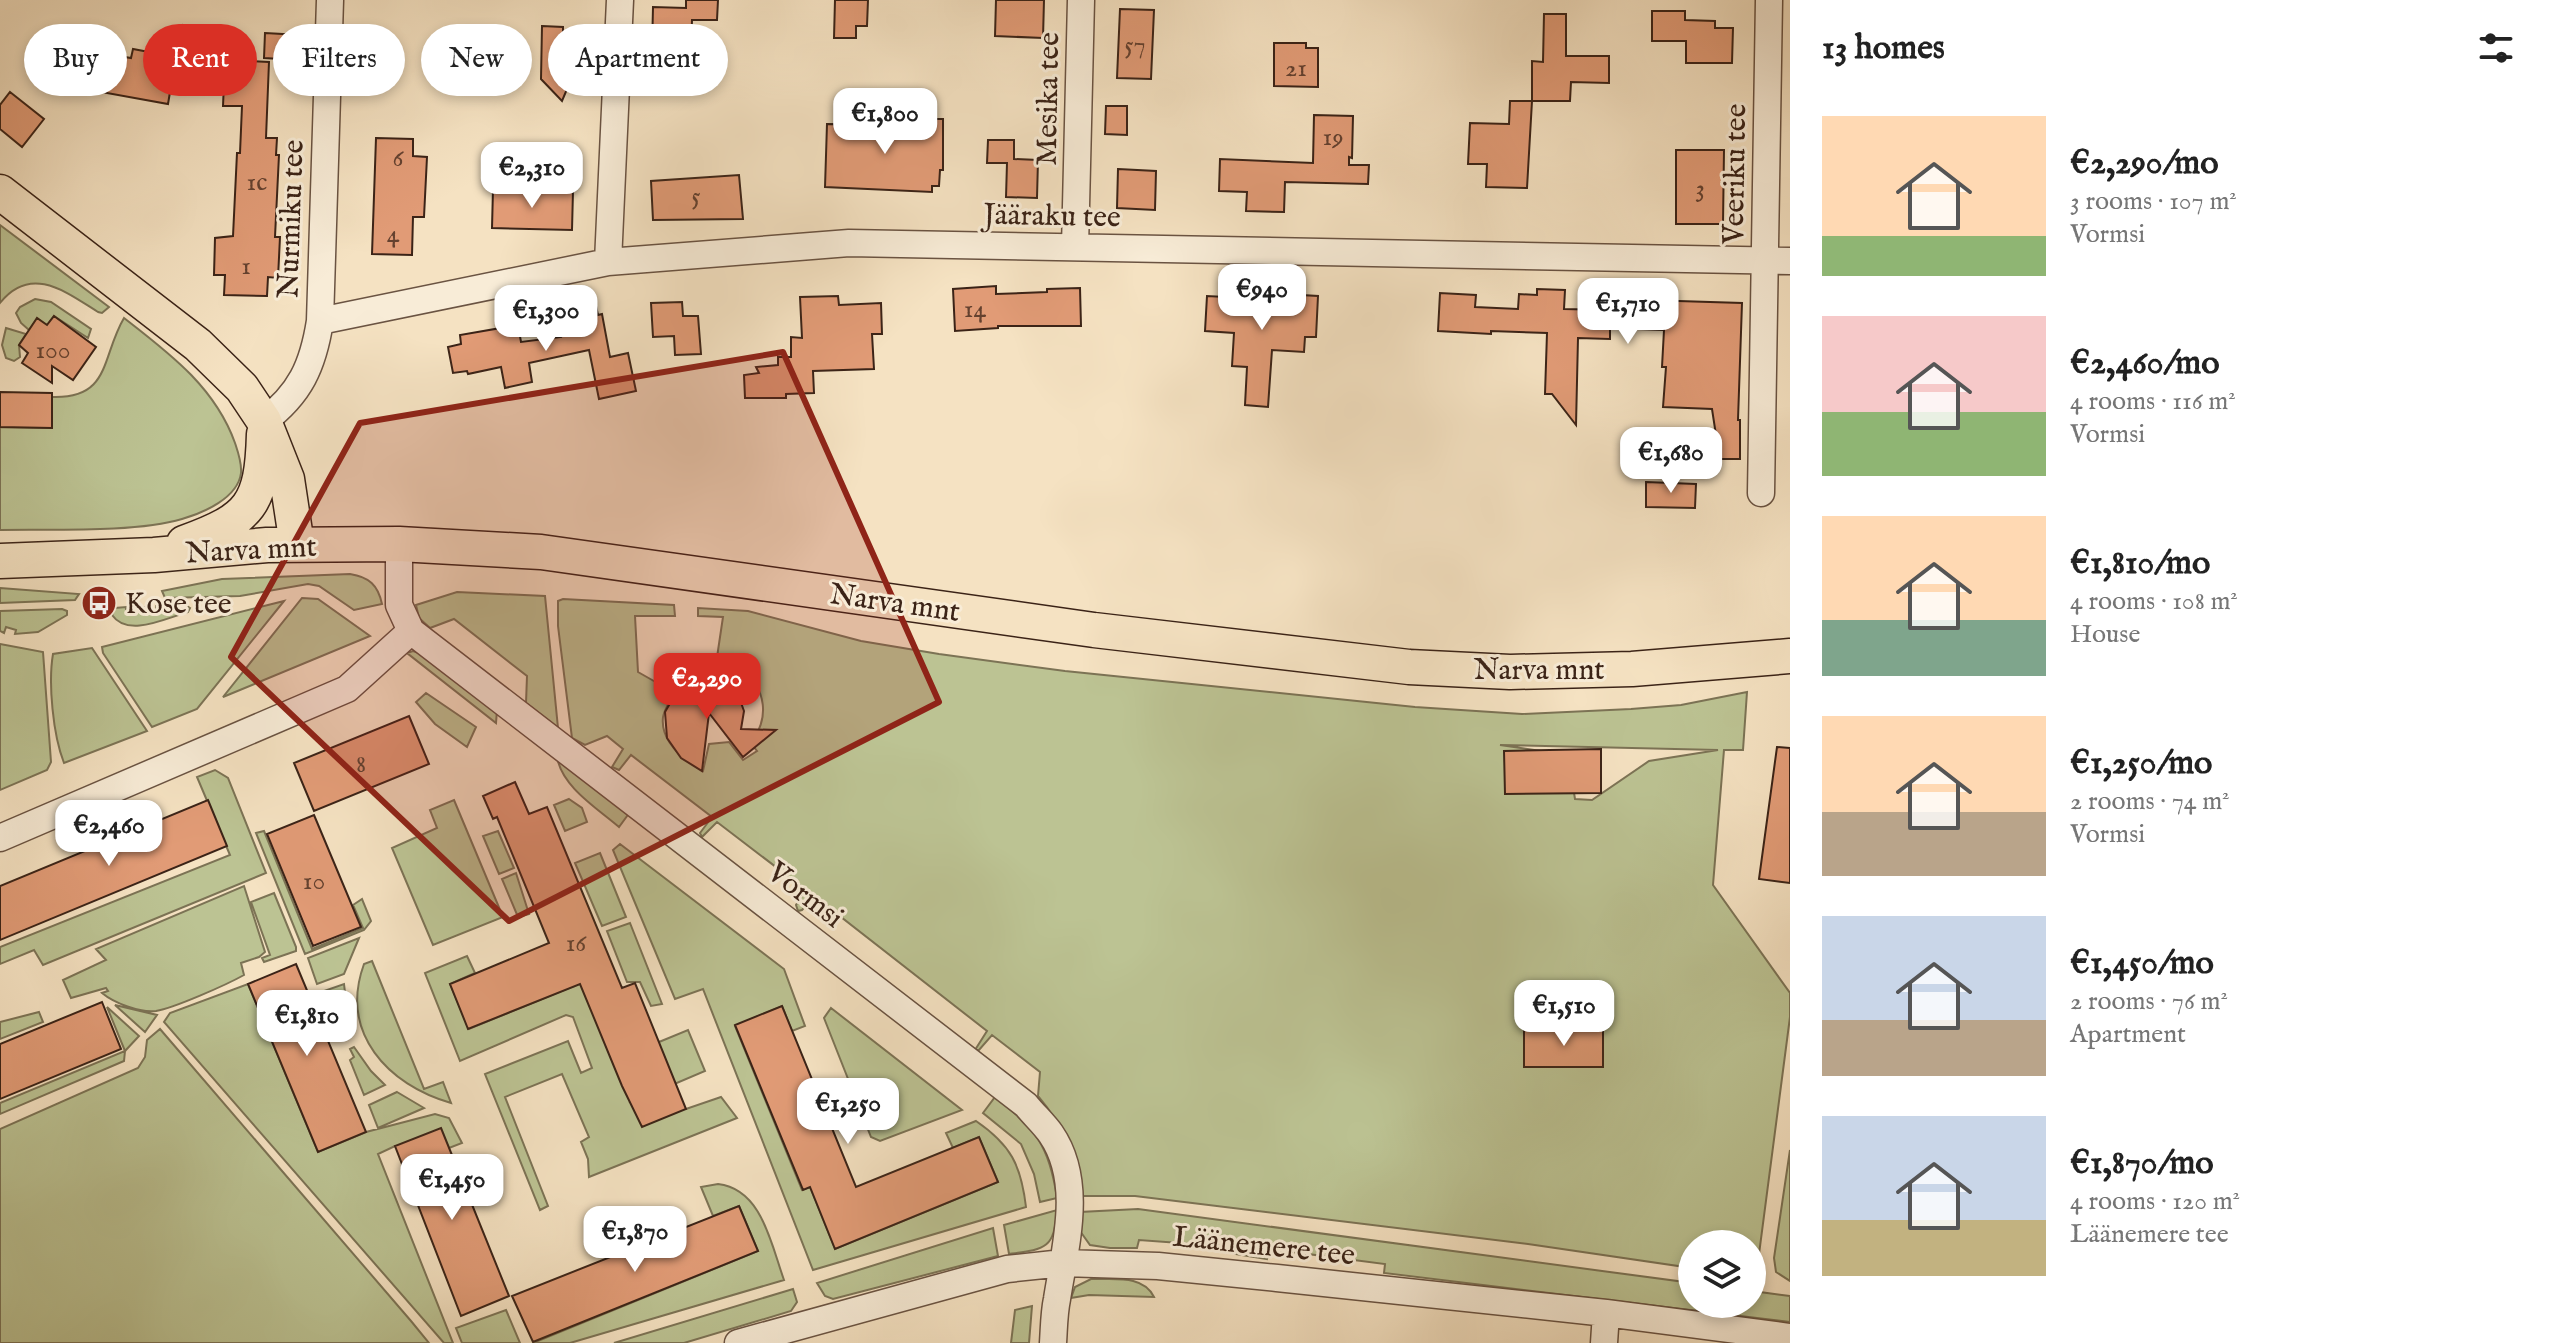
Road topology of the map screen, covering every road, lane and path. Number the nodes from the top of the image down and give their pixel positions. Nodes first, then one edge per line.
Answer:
1 (330, 0) edge
2 (620, 0) edge
3 (1081, 0) edge
4 (1769, 0) edge
5 (0, 192) edge
6 (1075, 247) junction
7 (1777, 261) edge
8 (608, 262) junction
9 (320, 321) junction
10 (264, 421) junction
11 (1761, 493) dead end
12 (399, 544) junction
13 (297, 545) junction
14 (154, 555) junction
15 (0, 561) edge
16 (411, 631) junction
17 (1790, 656) edge
18 (0, 838) edge
19 (1063, 1263) junction
20 (1606, 1313) junction
21 (1790, 1337) edge
22 (738, 1343) edge
23 (1053, 1343) edge
24 (1604, 1343) edge

1 - 9 street, Nurmiku tee
2 - 8 street
3 - 6 street, Mesika tee
4 - 7 street, Veeriku tee
5 - 10 main road
6 - 7 street, Jääraku tee
6 - 8 street, Jääraku tee
7 - 11 street, Veeriku tee
8 - 9 street, Jääraku tee
9 - 10 street, Nurmiku tee
10 - 13 main road
10 - 14 main road
12 - 13 main road, Narva mnt
12 - 16 street
12 - 17 main road, Narva mnt
13 - 14 main road, Narva mnt
14 - 15 main road, Narva mnt
16 - 18 street
16 - 19 street, Vormsi
19 - 20 street, Läänemere tee
19 - 22 street, Läänemere tee
19 - 23 street, Vormsi
20 - 21 street, Läänemere tee
20 - 24 street

